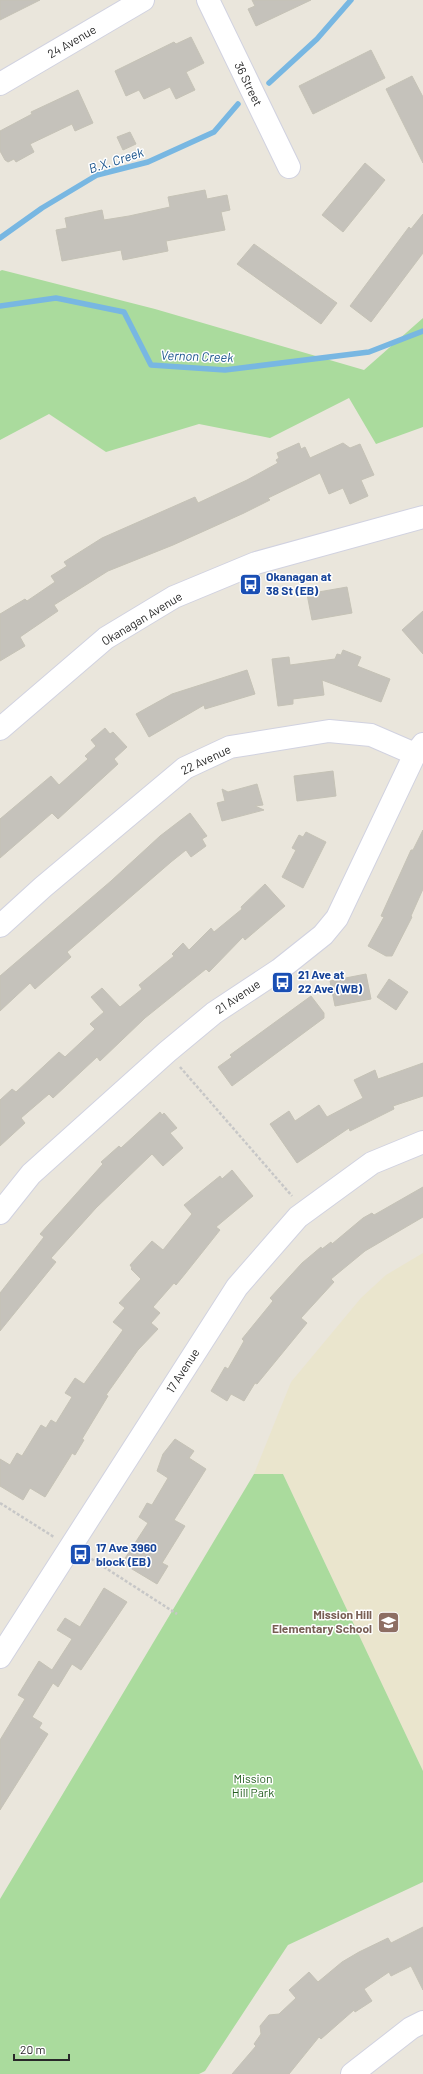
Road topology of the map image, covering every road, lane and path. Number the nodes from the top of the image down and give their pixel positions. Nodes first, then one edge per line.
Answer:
1 (143, 0) edge
2 (208, 0) edge
3 (0, 84) edge
4 (288, 167) dead end
5 (423, 517) edge
6 (0, 729) edge
7 (419, 749) edge
8 (0, 926) edge
9 (167, 1052) junction
10 (423, 1142) edge
11 (305, 1212) junction
12 (0, 1213) edge
13 (0, 1503) edge
14 (58, 1539) dead end
15 (83, 1553) dead end
16 (177, 1614) dead end
17 (0, 1657) edge
18 (423, 2022) edge
19 (352, 2074) edge

1 - 3 street, 24 Avenue
2 - 4 street, 36 Street
5 - 6 street, Okanagan Avenue
7 - 8 street, 22 Avenue
7 - 9 street, 21 Avenue
9 - 11 path
9 - 12 street, 21 Avenue
10 - 11 street, 17 Avenue
11 - 17 street, 17 Avenue
13 - 14 path
15 - 16 path
18 - 19 street

